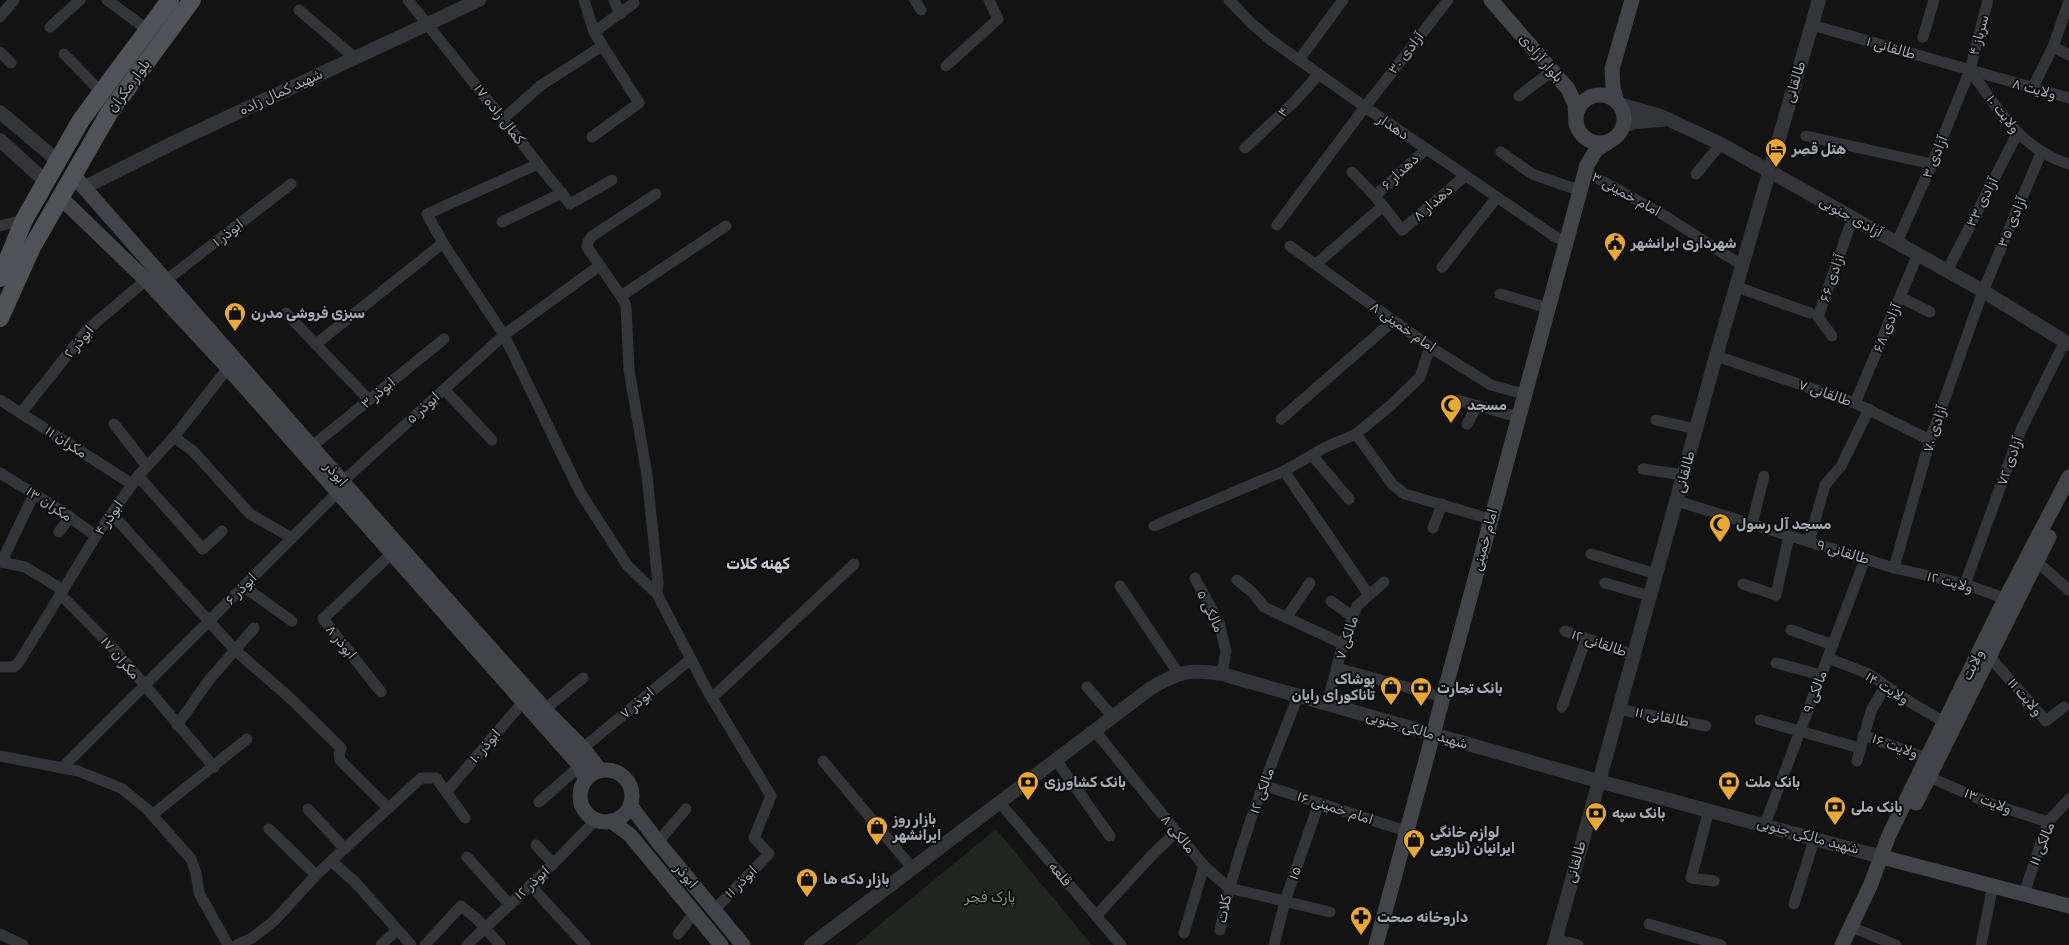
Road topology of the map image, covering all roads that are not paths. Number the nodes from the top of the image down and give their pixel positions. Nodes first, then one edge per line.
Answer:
1 (14, 0) edge
2 (80, 0) edge
3 (107, 0) edge
4 (170, 0) edge
5 (192, 0) edge
6 (408, 0) edge
7 (479, 0) edge
8 (584, 0) edge
9 (614, 0) edge
10 (989, 0) edge
11 (1229, 0) edge
12 (1343, 0) edge
13 (1448, 0) edge
14 (1491, 0) edge
15 (1504, 0) edge
16 (1632, 0) edge
17 (1819, 0) edge
18 (1934, 0) edge
19 (1988, 0) edge
20 (2069, 1) edge
21 (634, 3) dead end
22 (299, 10) dead end
23 (620, 14) junction
24 (0, 16) edge
25 (426, 25) junction
26 (1812, 25) junction
27 (50, 27) dead end
28 (148, 30) junction
29 (594, 32) junction
30 (1923, 37) dead end
31 (602, 46) junction
32 (2053, 47) junction
33 (0, 52) edge
34 (64, 54) dead end
35 (2069, 55) edge
36 (355, 58) junction
37 (1299, 60) junction
38 (11, 63) dead end
39 (946, 66) dead end
40 (1612, 69) junction
41 (1552, 70) junction
42 (1970, 70) junction
43 (1319, 74) junction
44 (2032, 89) junction
45 (101, 92) junction
46 (1596, 95) junction
47 (1519, 96) dead end
48 (2069, 98) edge
49 (1618, 103) junction
50 (1365, 107) junction
51 (0, 112) edge
52 (502, 119) junction
53 (1670, 120) junction
54 (1624, 126) junction
55 (1577, 128) junction
56 (2017, 134) junction
57 (1806, 136) dead end
58 (592, 137) dead end
59 (0, 140) edge
60 (1607, 143) junction
61 (1721, 144) junction
62 (1245, 148) dead end
63 (1426, 149) junction
64 (1501, 152) dead end
65 (2041, 153) junction
66 (58, 161) junction
67 (538, 164) junction
68 (1932, 164) junction
69 (2069, 164) edge
70 (1587, 168) junction
71 (1352, 172) dead end
72 (1770, 172) junction
73 (1696, 174) dead end
74 (1465, 176) junction
75 (612, 180) dead end
76 (46, 182) junction
77 (79, 182) junction
78 (291, 184) dead end
79 (1581, 191) junction
80 (562, 193) junction
81 (656, 194) dead end
82 (1375, 196) junction
83 (1497, 197) junction
84 (61, 198) junction
85 (1383, 206) junction
86 (1853, 217) junction
87 (24, 220) junction
88 (502, 222) dead end
89 (1277, 225) dead end
90 (0, 226) edge
91 (726, 226) dead end
92 (1566, 242) junction
93 (1897, 242) junction
94 (443, 243) junction
95 (1290, 246) dead end
96 (1918, 254) junction
97 (1316, 264) junction
98 (599, 266) junction
99 (1743, 266) junction
100 (1442, 268) dead end
101 (1947, 271) junction
102 (0, 278) edge
103 (146, 280) junction
104 (165, 282) junction
105 (1737, 287) junction
106 (1983, 292) junction
107 (1500, 294) dead end
108 (621, 296) junction
109 (1900, 297) junction
110 (1548, 308) junction
111 (1930, 312) dead end
112 (1810, 313) dead end
113 (186, 314) junction
114 (286, 314) dead end
115 (0, 318) edge
116 (1394, 321) junction
117 (504, 334) junction
118 (1832, 336) dead end
119 (444, 339) dead end
120 (2067, 342) edge
121 (316, 344) junction
122 (1430, 347) junction
123 (1716, 356) junction
124 (228, 368) junction
125 (444, 389) junction
126 (1524, 394) junction
127 (0, 400) edge
128 (369, 400) junction
129 (1457, 400) dead end
130 (1855, 403) junction
131 (1477, 406) junction
132 (1869, 409) junction
133 (21, 413) junction
134 (1518, 417) junction
135 (1281, 419) dead end
136 (1656, 420) dead end
137 (114, 424) dead end
138 (1467, 424) dead end
139 (1696, 429) junction
140 (1356, 434) junction
141 (174, 436) junction
142 (492, 440) dead end
143 (1930, 440) junction
144 (312, 447) junction
145 (1312, 455) junction
146 (148, 466) junction
147 (1643, 469) dead end
148 (1284, 471) junction
149 (0, 473) edge
150 (1684, 474) junction
151 (1764, 476) dead end
152 (2069, 477) edge
153 (135, 480) junction
154 (340, 488) junction
155 (34, 494) junction
156 (1349, 499) dead end
157 (2069, 499) edge
158 (1677, 501) junction
159 (1442, 504) junction
160 (112, 514) junction
161 (70, 517) junction
162 (1490, 519) junction
163 (1752, 524) junction
164 (1154, 526) dead end
165 (1433, 528) dead end
166 (222, 530) dead end
167 (59, 532) dead end
168 (96, 536) junction
169 (1789, 536) junction
170 (292, 538) junction
171 (1809, 542) junction
172 (391, 554) junction
173 (1591, 554) dead end
174 (1865, 559) junction
175 (1, 562) edge
176 (2037, 562) junction
177 (854, 564) dead end
178 (1894, 568) junction
179 (1656, 574) junction
180 (1195, 578) dead end
181 (1237, 580) dead end
182 (1384, 582) dead end
183 (1310, 583) dead end
184 (1605, 583) dead end
185 (1743, 584) dead end
186 (1965, 584) junction
187 (244, 586) junction
188 (1120, 586) dead end
189 (2069, 590) edge
190 (61, 592) junction
191 (657, 594) junction
192 (1369, 595) junction
193 (1650, 596) junction
194 (2006, 599) junction
195 (1331, 600) dead end
196 (1353, 617) junction
197 (1286, 618) junction
198 (209, 621) junction
199 (292, 621) dead end
200 (254, 628) dead end
201 (1791, 630) dead end
202 (1565, 631) dead end
203 (1586, 638) junction
204 (1343, 644) junction
205 (1833, 645) junction
206 (235, 650) junction
207 (1633, 655) junction
208 (1990, 656) junction
209 (1828, 658) junction
210 (690, 659) junction
211 (1776, 663) dead end
212 (0, 667) edge
213 (1337, 668) junction
214 (1178, 673) junction
215 (1222, 674) junction
216 (1821, 675) junction
217 (583, 678) dead end
218 (144, 686) junction
219 (1885, 686) junction
220 (1087, 687) dead end
221 (381, 692) dead end
222 (1298, 696) junction
223 (1442, 697) junction
224 (712, 698) junction
225 (523, 702) junction
226 (1327, 704) junction
227 (1562, 707) dead end
228 (2064, 707) dead end
229 (545, 709) junction
230 (1618, 709) junction
231 (1113, 717) junction
232 (1760, 720) dead end
233 (1944, 722) junction
234 (177, 724) junction
235 (1706, 726) dead end
236 (1095, 731) junction
237 (1800, 732) junction
238 (1432, 735) junction
239 (1863, 735) junction
240 (248, 739) dead end
241 (583, 748) junction
242 (1860, 748) junction
243 (0, 756) edge
244 (1926, 758) junction
245 (1056, 760) junction
246 (823, 761) dead end
247 (1856, 761) dead end
248 (214, 767) junction
249 (62, 768) junction
250 (600, 770) junction
251 (582, 772) junction
252 (1929, 777) junction
253 (1598, 781) junction
254 (1263, 785) junction
255 (447, 791) junction
256 (2069, 799) edge
257 (539, 802) dead end
258 (1000, 803) junction
259 (1319, 803) junction
260 (630, 805) junction
261 (388, 808) junction
262 (308, 809) dead end
263 (686, 809) dead end
264 (1709, 810) junction
265 (153, 814) junction
266 (465, 818) dead end
267 (604, 821) junction
268 (2048, 822) junction
269 (1765, 824) junction
270 (269, 829) dead end
271 (1406, 831) junction
272 (1176, 832) junction
273 (1110, 836) dead end
274 (1815, 837) junction
275 (658, 842) junction
276 (536, 845) dead end
277 (345, 850) junction
278 (1882, 856) junction
279 (467, 857) dead end
280 (331, 861) junction
281 (553, 864) junction
282 (1204, 866) junction
283 (913, 869) junction
284 (316, 875) junction
285 (1714, 881) dead end
286 (530, 885) junction
287 (1993, 885) junction
288 (1229, 888) junction
289 (2024, 894) junction
290 (1285, 901) junction
291 (510, 904) junction
292 (1794, 904) dead end
293 (2069, 906) edge
294 (714, 910) junction
295 (695, 912) junction
296 (1330, 912) dead end
297 (1096, 916) junction
298 (1649, 924) dead end
299 (1851, 927) junction
300 (485, 928) junction
301 (397, 930) junction
302 (1220, 930) dead end
303 (1184, 933) dead end
304 (0, 934) edge
305 (678, 934) dead end
306 (1555, 942) edge
307 (1709, 943) edge
308 (23, 945) edge
309 (228, 945) edge
310 (237, 945) edge
311 (381, 945) edge
312 (410, 945) edge
313 (424, 945) edge
314 (466, 945) edge
315 (500, 945) edge
316 (585, 945) edge
317 (721, 945) edge
318 (743, 945) edge
319 (811, 945) edge
320 (1121, 945) edge
321 (1274, 945) edge
322 (1376, 945) edge
323 (1578, 945) edge
324 (1721, 945) edge
325 (1842, 945) edge
326 (1896, 945) edge
327 (1980, 945) edge

1 - 24 street
2 - 27 street
3 - 28 street
4 - 28 main road, بلوار مکران
5 - 77 main road, بلوار مکران
6 - 25 street, کمال زاده ۱۷
7 - 25 street, شهید کمال زاده
8 - 29 street
9 - 23 street
10 - 39 street
11 - 37 street, دهدار
12 - 37 street
13 - 50 street, آزادی ۳۰
14 - 41 main road, بلوار آزادی
15 - 46 main road, بلوار آزادی
16 - 40 main road
17 - 26 street, طالقانی
18 - 30 street
19 - 42 street, سرباز ۴
20 - 32 street
21 - 23 street
22 - 36 street
23 - 29 street
25 - 36 street, شهید کمال زاده
25 - 52 street, کمال زاده ۱۷
26 - 42 street, طالقانی ۱
26 - 72 street, طالقانی
28 - 45 main road, بلوار مکران
29 - 31 street
31 - 52 street
31 - 58 street
32 - 35 street
32 - 44 street
33 - 38 street
34 - 45 street
36 - 77 street, شهید کمال زاده
37 - 43 street, دهدار
40 - 46 main road
40 - 49 main road
41 - 47 street
41 - 55 main road, بلوار آزادی
42 - 44 street, ولایت ۸
42 - 56 street, ولایت ۱۰
42 - 68 street, آزادی ۳
43 - 50 street, دهدار
43 - 62 street, ۴
44 - 48 street, ولایت ۸
45 - 66 main road, بلوار مکران
46 - 49 main road
46 - 55 main road
49 - 53 street
49 - 54 main road
50 - 63 street, دهدار
50 - 89 street, آزادی ۳۰
51 - 66 street
52 - 67 street, کمال زاده ۱۷
53 - 54 street, آزادی جنوبی
53 - 61 street, آزادی جنوبی
54 - 60 main road
55 - 60 main road
55 - 70 main road, بلوار آزادی
56 - 65 street, ولایت ۱۰
56 - 101 street, آزادی ۳۳
57 - 68 street
59 - 76 street
60 - 70 main road, امام خمینی
61 - 72 street, آزادی جنوبی
61 - 73 street
63 - 74 street, دهدار
63 - 82 street, دهدار ۶
64 - 79 street
65 - 69 street, ولایت ۱۰
65 - 106 street, آزادی ۳۵
66 - 76 main road, بلوار مکران
66 - 77 main road
67 - 80 street, کمال زاده ۱۷
67 - 94 street
68 - 93 street, آزادی ۳
70 - 79 main road, امام خمینی
70 - 99 street, امام خمینی ۳
71 - 82 street
72 - 86 street, آزادی جنوبی
72 - 99 street, طالقانی
74 - 83 street, دهدار
74 - 85 street, دهدار ۸
75 - 80 street, کمال زاده ۱۷
76 - 84 main road
76 - 87 main road, بلوار مکران
77 - 84 main road, بلوار مکران
77 - 104 main road, ابوذر
78 - 104 street, ابوذر ۱
79 - 92 main road, امام خمینی
80 - 88 street
81 - 98 street
82 - 85 street
83 - 92 street, دهدار
83 - 100 street
84 - 103 main road, ابوذر
84 - 115 main road
85 - 97 street
86 - 93 street, آزادی جنوبی
86 - 118 street, آزادی ۶۶
87 - 90 street
87 - 102 main road, بلوار مکران
91 - 108 street
92 - 110 main road, امام خمینی
93 - 96 street, آزادی جنوبی
94 - 117 street
94 - 121 street
95 - 97 street, امام خمینی ۸
96 - 101 street, آزادی جنوبی
96 - 109 street, آزادی ۶۸
97 - 116 street, امام خمینی ۸
98 - 108 street
98 - 117 street, ابوذر ۵
99 - 105 street, طالقانی
101 - 106 street, آزادی جنوبی
103 - 113 main road, ابوذر
103 - 133 street, ابوذر ۲
104 - 113 main road, ابوذر
105 - 112 street
105 - 123 street, طالقانی
106 - 120 street, آزادی جنوبی
106 - 143 street, آزادی ۷۰
107 - 110 street
108 - 191 street
109 - 111 street
109 - 130 street, آزادی ۶۸
110 - 126 main road, امام خمینی
113 - 124 main road, ابوذر
113 - 144 main road, ابوذر
114 - 121 street
116 - 122 street, امام خمینی ۸
116 - 135 street
117 - 125 street, ابوذر ۵
117 - 191 street
119 - 128 street, ابوذر ۳
120 - 186 street, آزادی ۷۲
121 - 128 street
122 - 126 street, امام خمینی ۸
122 - 140 street
123 - 130 street, طالقانی ۷
123 - 139 street, طالقانی
124 - 141 street, ابوذر ۴
124 - 154 main road, ابوذر
125 - 142 street
125 - 154 street, ابوذر ۵
126 - 134 main road, امام خمینی
127 - 133 street, مکران ۱۱
128 - 144 street, ابوذر ۳
129 - 131 street
130 - 132 street, طالقانی ۷
131 - 134 street
131 - 138 street
132 - 143 street, طالقانی ۷
132 - 171 street
133 - 153 street, مکران ۱۱
134 - 162 main road, امام خمینی
136 - 139 street
137 - 146 street
139 - 150 street, طالقانی
140 - 145 street
140 - 159 street
141 - 146 street, ابوذر ۴
141 - 170 street
143 - 178 street, آزادی ۷۰
144 - 154 main road, ابوذر
145 - 148 street
145 - 156 street
146 - 153 street, ابوذر ۴
147 - 150 street
148 - 164 street
148 - 192 street
149 - 155 street, مکران ۱۳
150 - 158 street, طالقانی
151 - 163 street
152 - 194 main road, ولایت
153 - 160 street, ابوذر ۴
153 - 166 street, مکران ۱۱
154 - 170 street, ابوذر ۶
154 - 172 main road, ابوذر
154 - 229 main road, ابوذر
155 - 161 street, مکران ۱۳
155 - 175 street
157 - 176 main road, ولایت
158 - 163 street, طالقانی ۹
158 - 179 street, طالقانی
159 - 162 street
159 - 165 street
160 - 168 street, ابوذر ۴
160 - 198 street
161 - 167 street
161 - 168 street, مکران ۱۳
162 - 223 main road, امام خمینی
163 - 169 street, طالقانی ۹
168 - 190 street, ابوذر ۴
169 - 171 street, طالقانی ۹
169 - 185 street
170 - 187 street, ابوذر ۶
171 - 174 street, طالقانی ۹
172 - 221 street, ابوذر ۸
172 - 225 main road, ابوذر
173 - 179 street
174 - 178 street, طالقانی ۹
174 - 205 street, مالکی ۹
175 - 190 street, مکران ۱۷
176 - 189 street
176 - 208 main road, ولایت
177 - 224 street
178 - 186 street, ولایت ۱۲
179 - 193 street, طالقانی
180 - 215 street, مالکی ۵
181 - 197 street
182 - 192 street, مالکی ۷
183 - 197 street
184 - 193 street
186 - 194 street, ولایت ۱۲
187 - 198 street, ابوذر ۶
187 - 199 street
188 - 214 street
190 - 212 street, ابوذر ۴
190 - 218 street, مکران ۱۷
191 - 210 street
192 - 196 street, مالکی ۷
193 - 207 street, طالقانی
194 - 233 main road, ولایت
195 - 196 street
196 - 204 street, مالکی ۷
197 - 204 street
198 - 206 street
198 - 218 street, ابوذر ۶
200 - 206 street
201 - 205 street
202 - 203 street, طالقانی ۱۲
203 - 207 street, طالقانی ۱۲
203 - 227 street
204 - 213 street, مالکی ۷
205 - 209 street, مالکی ۹
206 - 234 street
206 - 261 street
207 - 230 street, طالقانی
208 - 228 street, ولایت ۱۱
208 - 252 main road, ولایت
209 - 216 street, مالکی ۹
209 - 219 street, ولایت ۱۴
210 - 224 street
210 - 241 street, ابوذر ۷
211 - 216 street
213 - 223 street
213 - 226 street, مالکی ۷
214 - 215 street, شهید مالکی جنوبی
214 - 231 street, شهید مالکی جنوبی
215 - 222 street, شهید مالکی جنوبی
216 - 237 street, مالکی ۹
217 - 229 street
218 - 234 street, مکران ۱۷
218 - 249 street, ابوذر ۶
219 - 233 street, ولایت ۱۴
219 - 239 street
220 - 231 street
222 - 226 street, شهید مالکی جنوبی
222 - 254 street, مالکی ۱۲
223 - 238 main road, امام خمینی
224 - 294 street, ابوذر ۱۱
225 - 251 main road, ابوذر
225 - 255 street, ابوذر ۱۰
226 - 238 street, شهید مالکی جنوبی
229 - 241 main road, ابوذر
230 - 235 street, طالقانی ۱۱
230 - 253 street, طالقانی
231 - 236 street, شهید مالکی جنوبی
232 - 237 street
233 - 244 main road, ولایت
234 - 248 street, مکران ۱۷
236 - 245 street, شهید مالکی جنوبی
236 - 272 street, مالکی ۸
237 - 242 street
237 - 269 street, مالکی ۹
238 - 253 street, شهید مالکی جنوبی
238 - 271 main road, امام خمینی
239 - 242 street
239 - 244 street, ولایت ۱۶
240 - 248 street
241 - 250 main road, ابوذر
242 - 247 street
243 - 249 street
244 - 278 main road, ولایت
245 - 258 street, شهید مالکی جنوبی
245 - 273 street
246 - 283 street
248 - 265 street
249 - 265 street
250 - 251 main road
250 - 260 main road
251 - 257 street
251 - 267 main road
252 - 268 street, ولایت ۱۳
252 - 278 main road, ولایت
253 - 264 street, شهید مالکی جنوبی
253 - 306 street, طالقانی
254 - 259 street, امام خمینی ۱۶
254 - 288 street, مالکی ۱۲
255 - 261 street
255 - 266 street
256 - 268 street, مالکی ۱۱
258 - 283 street, شهید مالکی جنوبی
258 - 297 street, قلعه
259 - 271 street, امام خمینی ۱۶
259 - 290 street, ۱۵
260 - 267 main road
260 - 275 main road, ابوذر
261 - 277 street
262 - 277 street
263 - 275 street
264 - 269 street, شهید مالکی جنوبی
264 - 285 street
265 - 309 street
267 - 281 street, ابوذر ۱۲
267 - 295 main road, ابوذر
268 - 289 street, مالکی ۱۱
269 - 274 street, شهید مالکی جنوبی
270 - 284 street
271 - 322 main road, امام خمینی
272 - 282 street, مالکی ۸
272 - 297 street
274 - 278 street, شهید مالکی جنوبی
274 - 292 street
275 - 294 main road, ابوذر
276 - 281 street
277 - 280 street
278 - 287 main road, شهید مالکی جنوبی
278 - 299 main road, ولایت
279 - 291 street
280 - 284 street
280 - 301 street
281 - 286 street, ابوذر ۱۲
282 - 288 street, مالکی ۸
282 - 303 street
283 - 319 street, شهید مالکی جنوبی
284 - 310 street
286 - 291 street, ابوذر ۱۲
286 - 316 street
287 - 289 main road, شهید مالکی جنوبی
287 - 327 street
288 - 290 street, مالکی ۸
288 - 302 street, کلات
289 - 293 main road, شهید مالکی جنوبی
290 - 296 street, مالکی ۸
290 - 321 street, ۱۵
291 - 300 street, ابوذر ۱۲
294 - 318 main road, ابوذر
295 - 305 street
295 - 317 main road, ابوذر
297 - 320 street, قلعه
298 - 307 street
299 - 325 main road, ولایت
299 - 326 street
300 - 313 street
300 - 314 street, ابوذر ۱۲
300 - 315 street
301 - 311 street
301 - 312 street
304 - 308 street
306 - 323 street
307 - 324 street

